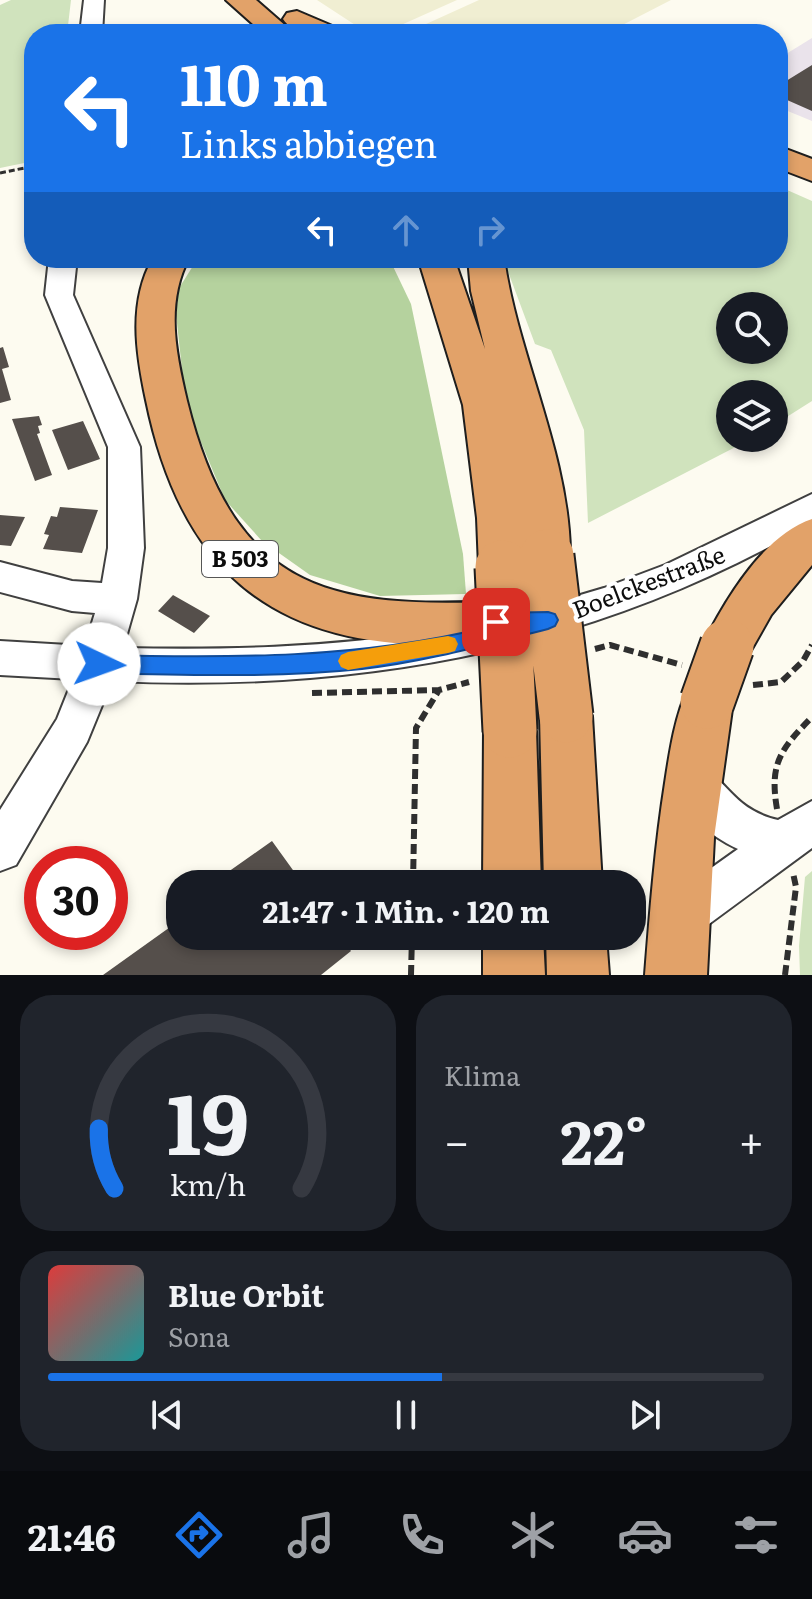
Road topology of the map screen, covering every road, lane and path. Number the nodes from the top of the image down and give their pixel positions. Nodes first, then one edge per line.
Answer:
1 (94, 0) edge
2 (239, 0) edge
3 (272, 0) edge
4 (92, 24) edge
5 (288, 24) edge
6 (294, 24) edge
7 (788, 160) edge
8 (24, 168) edge
9 (812, 171) edge
10 (0, 173) edge
11 (62, 268) edge
12 (166, 268) edge
13 (422, 268) edge
14 (456, 268) edge
15 (475, 278) edge
16 (812, 507) edge
17 (812, 537) edge
18 (524, 561) junction
19 (0, 577) edge
20 (118, 599) junction
21 (548, 620) junction
22 (812, 645) edge
23 (582, 653) dead end
24 (0, 658) edge
25 (99, 664) junction
26 (717, 674) junction
27 (482, 679) dead end
28 (439, 690) junction
29 (295, 693) dead end
30 (691, 781) junction
31 (798, 833) edge
32 (0, 850) edge
33 (413, 870) edge
34 (512, 870) edge
35 (572, 870) edge
36 (678, 919) junction
37 (412, 950) edge
38 (513, 950) edge
39 (577, 950) edge
40 (411, 975) edge
41 (514, 975) edge
42 (578, 975) edge
43 (676, 975) edge

1 - 4 street
2 - 5 highway
3 - 6 highway
7 - 9 highway
8 - 10 path
11 - 20 street
12 - 21 highway, B 503
13 - 15 highway
14 - 15 highway
15 - 18 highway
16 - 21 street, Boelckestraße
17 - 26 highway
18 - 34 highway, bridge
18 - 35 highway, bridge
19 - 20 street
20 - 25 street
21 - 25 street, Boelckestraße
22 - 26 path
23 - 26 path
24 - 25 street, Boelckestraße
25 - 32 street
26 - 30 highway
27 - 28 path
28 - 29 path
28 - 33 path
30 - 31 street
30 - 36 highway
31 - 36 street
36 - 43 highway
37 - 40 path
38 - 41 highway
39 - 42 highway

